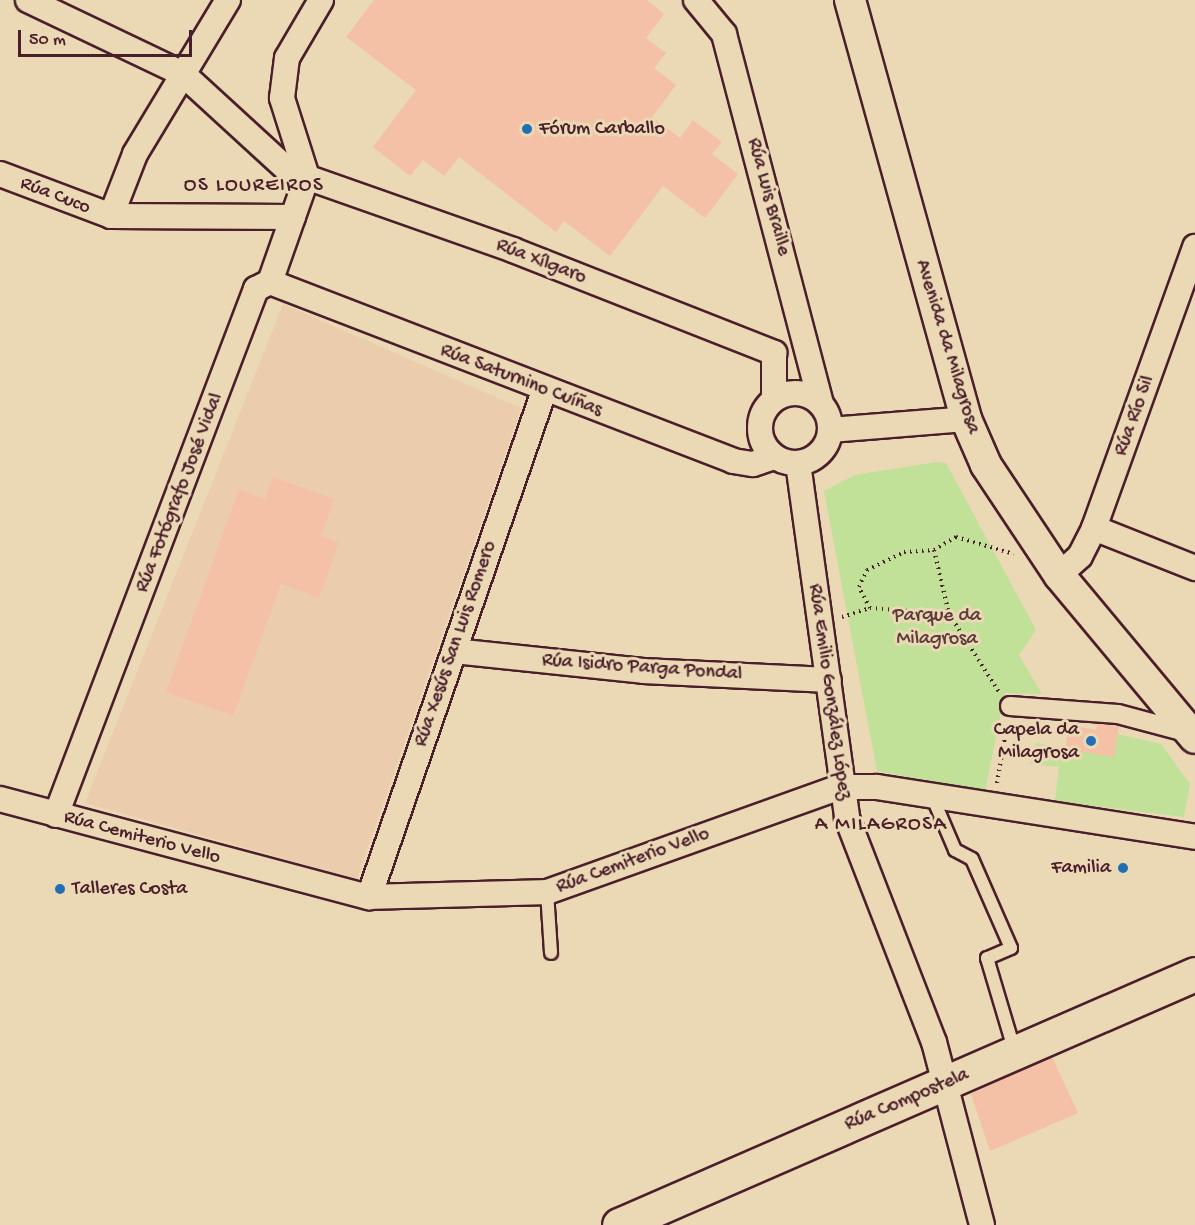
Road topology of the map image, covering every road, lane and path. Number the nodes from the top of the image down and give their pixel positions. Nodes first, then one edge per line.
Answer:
1 (28, 0) edge
2 (228, 0) edge
3 (321, 0) edge
4 (696, 0) edge
5 (850, 0) edge
6 (183, 74) junction
7 (0, 174) edge
8 (307, 177) junction
9 (111, 216) junction
10 (293, 217) junction
11 (1193, 260) edge
12 (270, 282) junction
13 (809, 349) junction
14 (774, 353) junction
15 (544, 391) junction
16 (774, 399) junction
17 (821, 403) junction
18 (966, 419) junction
19 (830, 430) junction
20 (774, 457) junction
21 (798, 463) junction
22 (1094, 528) junction
23 (934, 550) junction
24 (1054, 567) junction
25 (1195, 568) edge
26 (949, 614) junction
27 (454, 651) junction
28 (829, 680) junction
29 (1010, 706) junction
30 (1194, 735) edge
31 (840, 787) junction
32 (932, 796) junction
33 (0, 799) edge
34 (993, 807) junction
35 (56, 815) junction
36 (1195, 837) edge
37 (547, 892) junction
38 (369, 897) junction
39 (551, 953) dead end
40 (1195, 974) edge
41 (1016, 1054) junction
42 (947, 1082) junction
43 (619, 1225) edge
44 (982, 1225) edge

1 - 6 street, Rúa Xílgaro
2 - 6 street
3 - 8 street
4 - 13 street, Rúa Luis Braille
5 - 18 street, Avenida da Milagrosa
6 - 8 street, Rúa Xílgaro
6 - 9 street
7 - 9 street, Rúa Cuco
8 - 10 street, Rúa Fotógrafo José Vidal
8 - 14 street, Rúa Xílgaro
9 - 10 street
10 - 12 street, Rúa Fotógrafo José Vidal
11 - 22 street, Rúa Río Sil
12 - 15 street, Rúa Saturnino Cuíñas
12 - 35 street, Rúa Fotógrafo José Vidal
13 - 14 street, Rúa Xílgaro
13 - 17 street, Rúa Luis Braille
14 - 16 street
15 - 20 street, Rúa Saturnino Cuíñas
15 - 27 street, Rúa Xesús San Luis Romero
16 - 17 street
16 - 20 street
17 - 19 street
18 - 19 street
18 - 24 street, Avenida da Milagrosa
19 - 21 street
20 - 21 street
21 - 28 street, Rúa Emilio González López
22 - 24 street, Rúa Río Sil
22 - 25 street
23 - 24 path
23 - 26 path
23 - 26 path
24 - 30 street, Avenida da Milagrosa
26 - 29 path
27 - 28 street, Rúa Isidro Parga Pondal
27 - 38 street, Rúa Xesús San Luis Romero
28 - 31 street, Rúa Emilio González López
29 - 30 street
29 - 34 path
31 - 32 street, Rúa Cemiterio Vello
31 - 37 street, Rúa Cemiterio Vello
31 - 42 street, Rúa Emilio González López
32 - 34 street, Rúa Cemiterio Vello
32 - 41 lane
33 - 35 street, Rúa Cemiterio Vello
34 - 36 street, Rúa Cemiterio Vello
35 - 38 street, Rúa Cemiterio Vello
37 - 38 street, Rúa Cemiterio Vello
37 - 39 lane
40 - 41 main road, Rúa Compostela
41 - 42 main road, Rúa Compostela
42 - 43 main road, Rúa Compostela
42 - 44 street, Rúa Emilio González López

